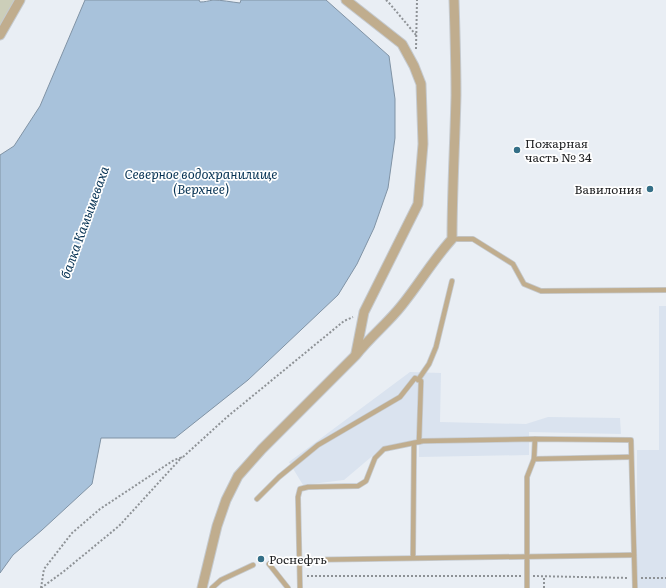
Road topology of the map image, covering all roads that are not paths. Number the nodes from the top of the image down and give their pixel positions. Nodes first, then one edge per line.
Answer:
1 (20, 0) edge
2 (346, 0) edge
3 (454, 0) edge
4 (0, 35) edge
5 (452, 239) junction
6 (452, 281) dead end
7 (666, 290) edge
8 (356, 355) junction
9 (418, 380) junction
10 (536, 439) junction
11 (417, 443) junction
12 (631, 457) junction
13 (534, 459) junction
14 (257, 499) dead end
15 (634, 555) junction
16 (527, 556) junction
17 (413, 558) junction
18 (299, 560) junction
19 (253, 564) dead end
20 (269, 564) dead end
21 (202, 588) edge
22 (212, 588) edge
23 (288, 588) edge
24 (300, 588) edge
25 (527, 588) edge
26 (635, 588) edge

1 - 4 street
2 - 8 street
3 - 5 street
5 - 7 lane
5 - 8 street
6 - 9 lane
8 - 21 street
9 - 11 lane
9 - 14 lane
10 - 11 lane
10 - 12 lane
10 - 13 lane
11 - 17 lane
11 - 18 lane
12 - 13 lane
12 - 15 lane
13 - 16 lane
15 - 16 lane
15 - 26 lane
16 - 17 lane
16 - 25 lane
17 - 18 lane
18 - 24 lane
19 - 22 lane
20 - 23 lane

